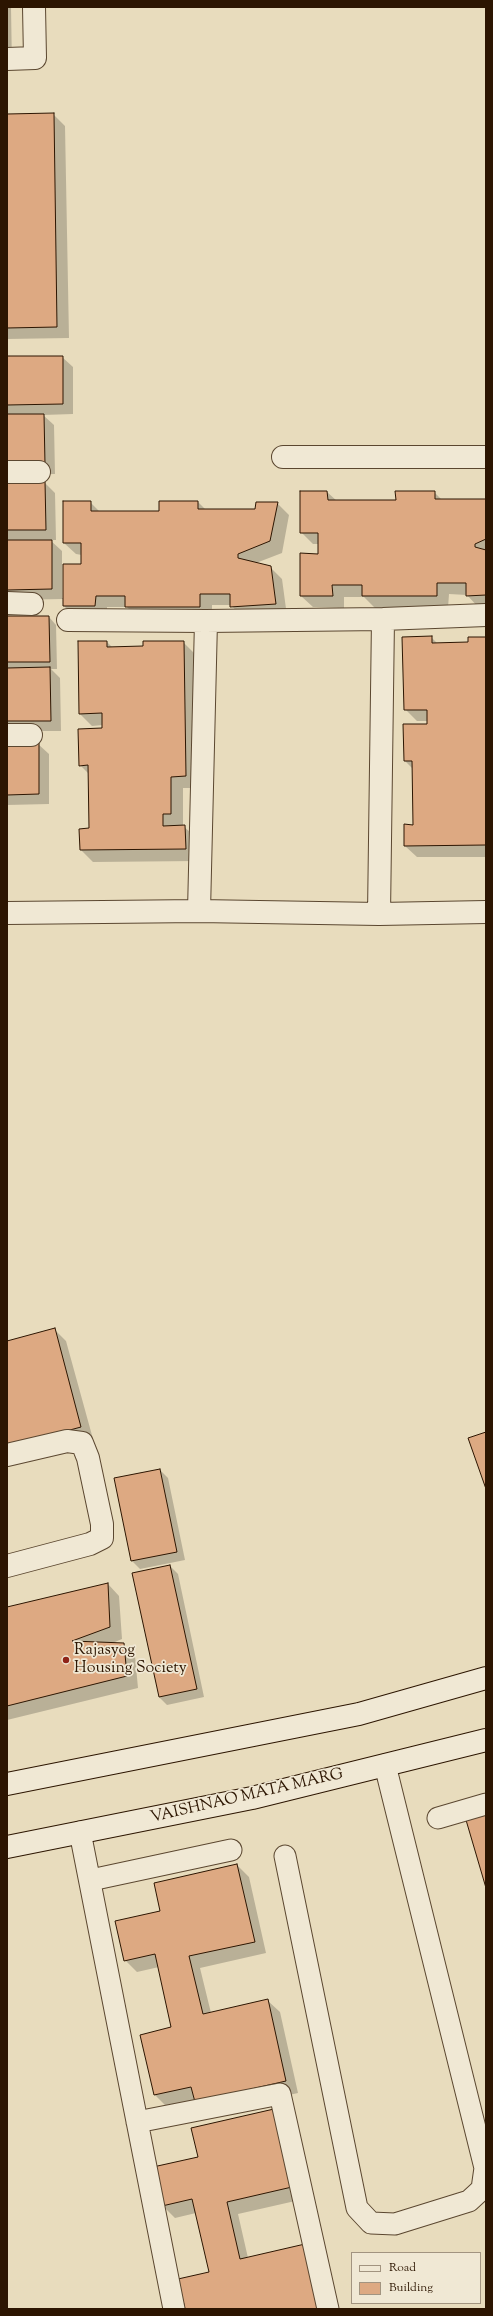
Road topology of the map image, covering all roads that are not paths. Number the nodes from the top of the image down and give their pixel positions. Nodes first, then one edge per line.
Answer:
1 (34, 7) edge
2 (7, 59) edge
3 (283, 457) dead end
4 (486, 457) edge
5 (7, 472) edge
6 (39, 472) dead end
7 (7, 603) edge
8 (32, 604) dead end
9 (486, 615) edge
10 (383, 619) junction
11 (68, 620) dead end
12 (206, 621) junction
13 (7, 735) edge
14 (31, 735) dead end
15 (199, 911) junction
16 (486, 912) edge
17 (7, 913) edge
18 (379, 914) junction
19 (7, 1455) edge
20 (7, 1566) edge
21 (486, 1678) edge
22 (486, 1740) edge
23 (385, 1765) junction
24 (7, 1784) edge
25 (486, 1804) edge
26 (438, 1818) dead end
27 (80, 1832) junction
28 (7, 1847) edge
29 (231, 1850) dead end
30 (285, 1856) dead end
31 (91, 1880) junction
32 (137, 2122) junction
33 (174, 2309) edge
34 (328, 2309) edge

1 - 2 street
3 - 4 street
5 - 6 street
7 - 8 street
9 - 10 street
10 - 12 street
10 - 18 street
11 - 12 street
12 - 15 street
13 - 14 street
15 - 17 street
15 - 18 street
16 - 18 street
19 - 20 street
21 - 24 street
22 - 23 street, VAISHNAO MATA MARG
23 - 27 street, VAISHNAO MATA MARG
23 - 30 lane
25 - 26 lane
27 - 28 street, VAISHNAO MATA MARG
27 - 31 lane
29 - 31 lane
31 - 32 lane
32 - 33 lane
32 - 34 lane

